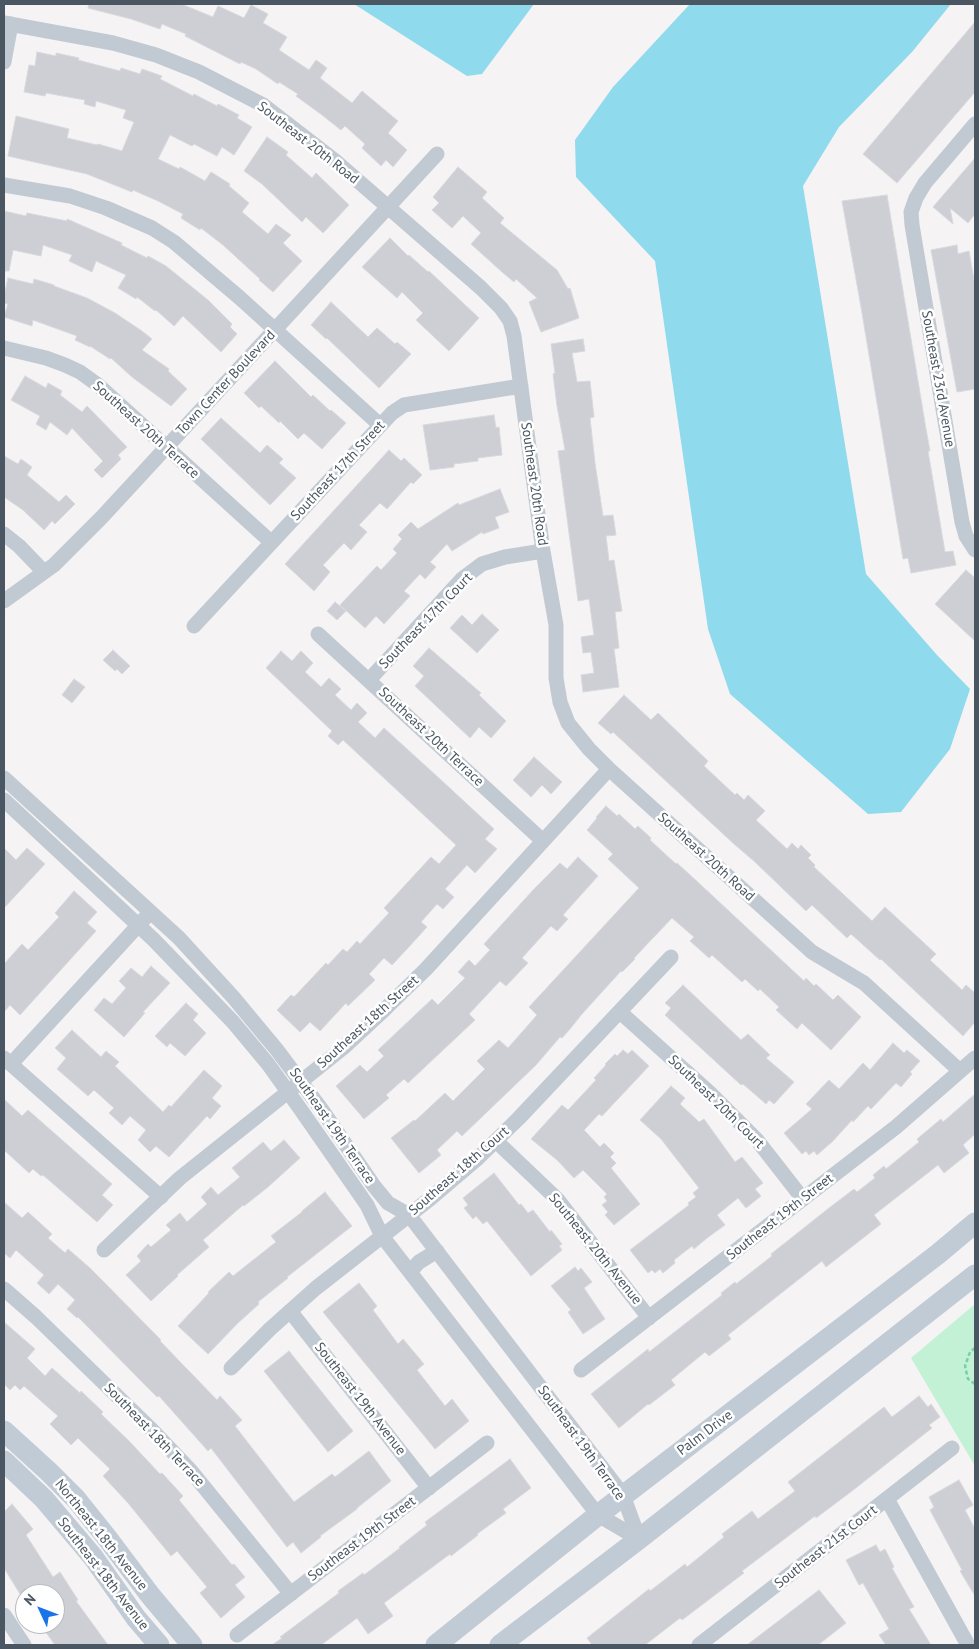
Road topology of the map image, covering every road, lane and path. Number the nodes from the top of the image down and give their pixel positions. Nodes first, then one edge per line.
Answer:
1 (8, 23) edge
2 (4, 62) edge
3 (975, 124) edge
4 (437, 154) dead end
5 (4, 184) edge
6 (387, 208) junction
7 (275, 330) junction
8 (4, 348) edge
9 (521, 386) junction
10 (380, 425) junction
11 (167, 447) junction
12 (4, 534) edge
13 (271, 542) junction
14 (975, 550) edge
15 (543, 551) junction
16 (44, 572) junction
17 (4, 601) edge
18 (194, 626) dead end
19 (318, 634) dead end
20 (369, 680) junction
21 (609, 769) junction
22 (4, 778) edge
23 (23, 796) junction
24 (6, 808) edge
25 (543, 841) junction
26 (150, 912) junction
27 (139, 925) junction
28 (671, 957) dead end
29 (620, 1012) junction
30 (975, 1058) edge
31 (7, 1061) edge
32 (960, 1071) junction
33 (301, 1081) junction
34 (288, 1092) junction
35 (496, 1141) junction
36 (160, 1197) junction
37 (804, 1199) junction
38 (409, 1215) junction
39 (975, 1223) edge
40 (382, 1236) junction
41 (104, 1250) dead end
42 (437, 1251) junction
43 (410, 1272) junction
44 (975, 1275) edge
45 (4, 1288) edge
46 (290, 1311) junction
47 (649, 1318) junction
48 (975, 1348) edge
49 (231, 1368) dead end
50 (581, 1370) dead end
51 (975, 1384) edge
52 (4, 1431) edge
53 (487, 1443) dead end
54 (952, 1448) dead end
55 (4, 1461) edge
56 (430, 1488) junction
57 (623, 1495) junction
58 (888, 1499) junction
59 (598, 1515) junction
60 (639, 1539) junction
61 (290, 1594) junction
62 (4, 1615) edge
63 (237, 1635) dead end
64 (24, 1645) edge
65 (160, 1645) edge
66 (192, 1645) edge
67 (436, 1645) edge
68 (500, 1645) edge
69 (699, 1645) edge
70 (968, 1645) edge

1 - 2 street
1 - 6 street, Southeast 20th Road
3 - 14 street, Southeast 23rd Avenue
4 - 6 street, Town Center Boulevard
5 - 7 street
6 - 7 street, Town Center Boulevard
6 - 9 street, Southeast 20th Road
7 - 10 street
7 - 11 street, Town Center Boulevard
8 - 11 street, Southeast 20th Terrace
9 - 10 street, Southeast 17th Street
9 - 15 street, Southeast 20th Road
10 - 13 street, Southeast 17th Street
11 - 13 street, Southeast 20th Terrace
11 - 16 street, Town Center Boulevard
12 - 16 street
13 - 18 street, Southeast 17th Street
15 - 20 street, Southeast 17th Court
15 - 21 street, Southeast 20th Road
16 - 17 street, Town Center Boulevard
19 - 20 street, Southeast 20th Terrace
20 - 25 street, Southeast 20th Terrace
21 - 25 street, Southeast 18th Street
21 - 32 street, Southeast 20th Road
22 - 23 street, Southeast 19th Terrace
23 - 24 street
23 - 26 street, Southeast 19th Terrace
24 - 27 street, Southeast 19th Terrace
25 - 33 street, Southeast 18th Street
26 - 27 street
26 - 33 street, Southeast 19th Terrace
27 - 31 street
27 - 34 street, Southeast 19th Terrace
28 - 29 street, Southeast 18th Court
29 - 35 street, Southeast 18th Court
29 - 37 street, Southeast 20th Court
30 - 32 street, Southeast 19th Street
31 - 36 street
32 - 37 street, Southeast 19th Street
33 - 34 street, Southeast 18th Street
33 - 38 street, Southeast 19th Terrace
34 - 36 street, Southeast 18th Street
34 - 40 street, Southeast 19th Terrace
35 - 38 street, Southeast 18th Court
35 - 47 street, Southeast 20th Avenue
36 - 41 street, Southeast 18th Street
37 - 47 street, Southeast 19th Street
38 - 40 street, Southeast 18th Court
38 - 42 street, Southeast 19th Terrace
39 - 57 main road, Palm Drive
40 - 43 street, Southeast 19th Terrace
40 - 46 street, Southeast 18th Court
42 - 43 street
42 - 57 street, Southeast 19th Terrace
43 - 59 street, Southeast 19th Terrace
44 - 60 main road
45 - 61 street, Southeast 18th Terrace
46 - 49 street, Southeast 18th Court
46 - 56 street, Southeast 19th Avenue
47 - 50 street, Southeast 19th Street
48 - 51 path
52 - 66 main road, Northeast 18th Avenue
53 - 56 street, Southeast 19th Street
54 - 58 street, Southeast 21st Court
55 - 65 main road, Southeast 18th Avenue
56 - 61 street, Southeast 19th Street
57 - 59 main road, Palm Drive
57 - 60 street, Southeast 19th Terrace
58 - 69 street, Southeast 21st Court
58 - 70 street
59 - 60 street, Southeast 19th Terrace
59 - 67 main road, Palm Drive
60 - 68 main road
61 - 63 street, Southeast 19th Street
62 - 64 street

